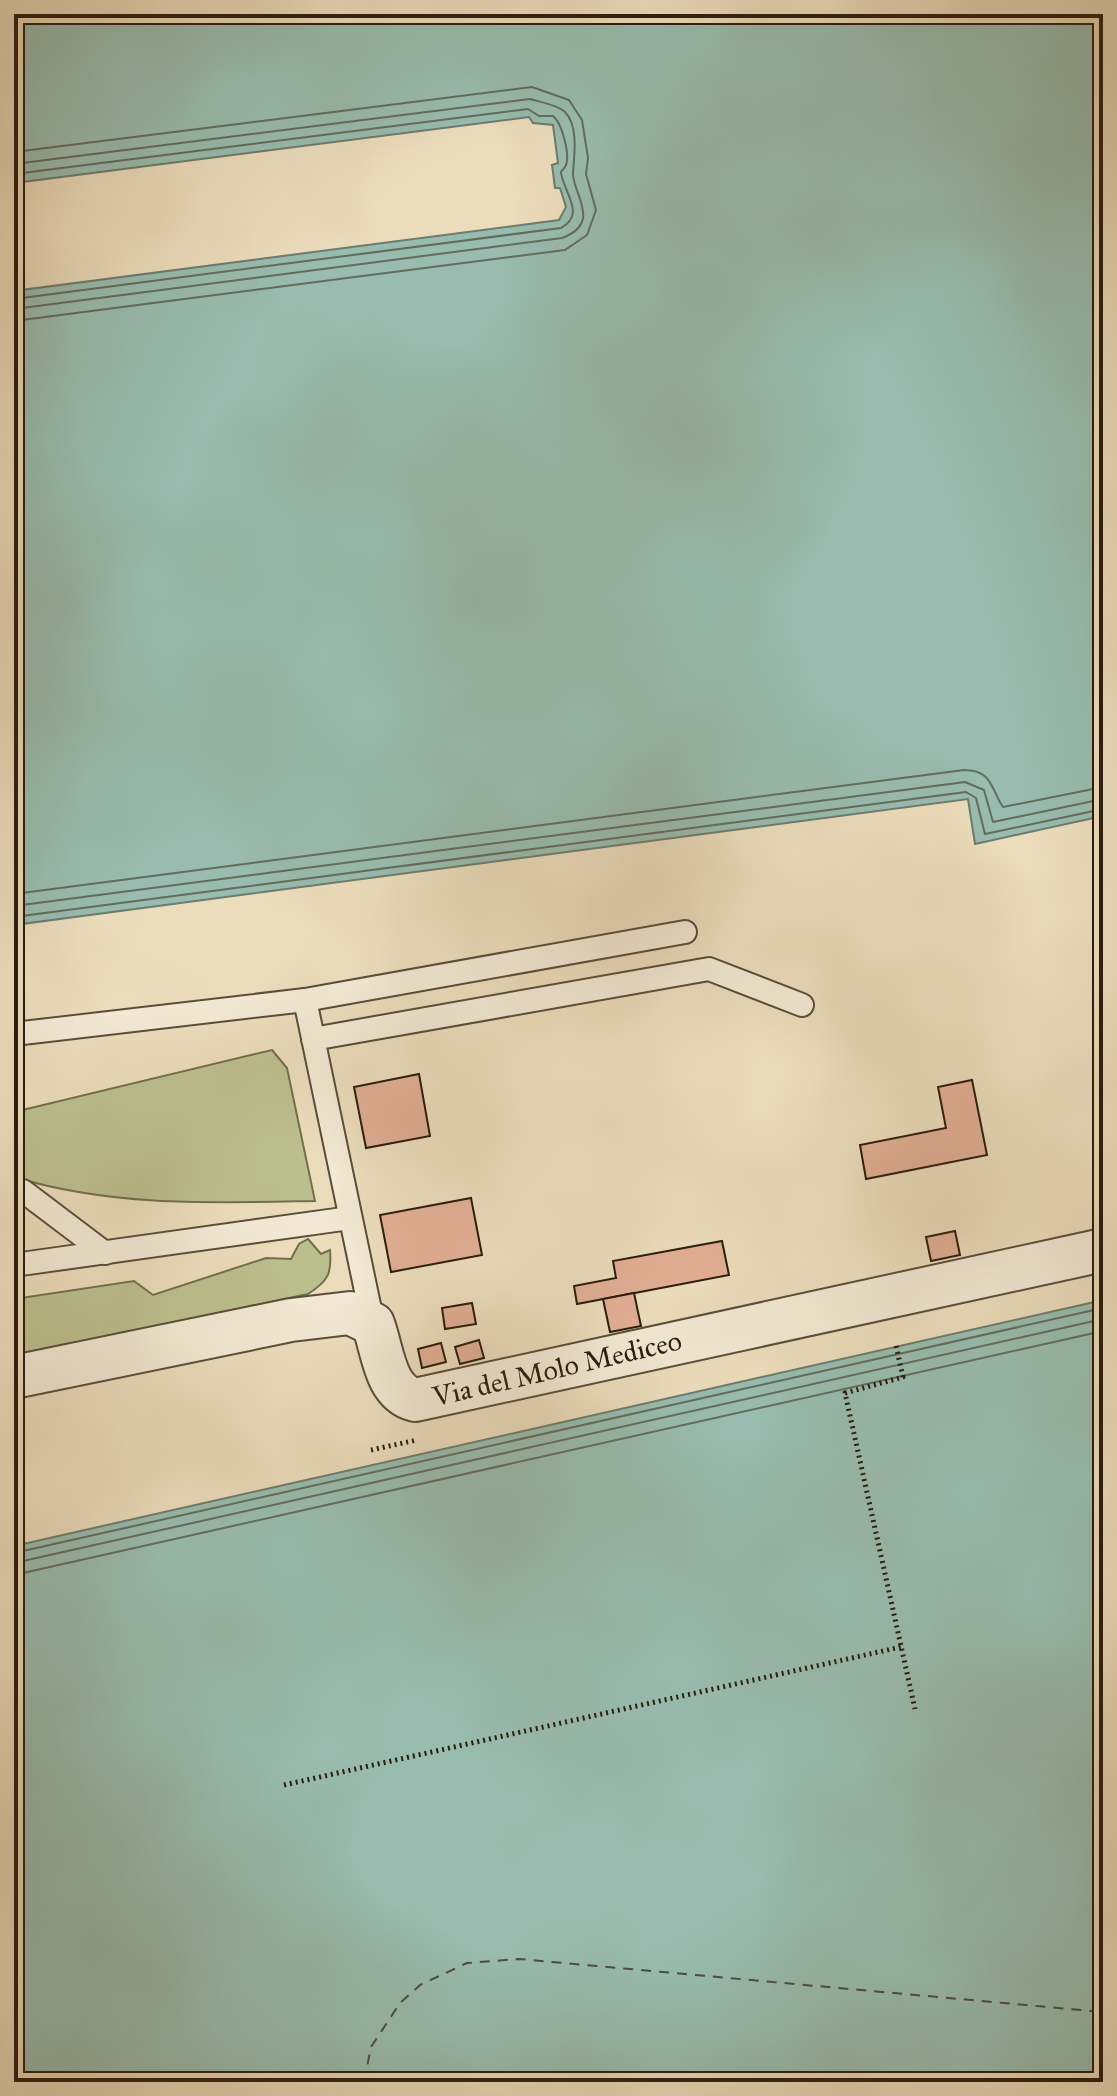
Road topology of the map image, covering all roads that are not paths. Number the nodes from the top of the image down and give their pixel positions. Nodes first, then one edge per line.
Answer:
1 (685, 932) dead end
2 (305, 1000) junction
3 (802, 1005) dead end
4 (14, 1034) edge
5 (313, 1039) junction
6 (14, 1192) edge
7 (350, 1218) junction
8 (1103, 1250) edge
9 (105, 1253) junction
10 (14, 1265) edge
11 (373, 1324) junction
12 (14, 1377) edge

1 - 2 lane
2 - 4 lane
2 - 5 lane
3 - 5 lane
5 - 7 lane
6 - 9 lane
7 - 9 lane
7 - 11 lane
8 - 11 street, Via del Molo Mediceo
9 - 10 lane
11 - 12 street

